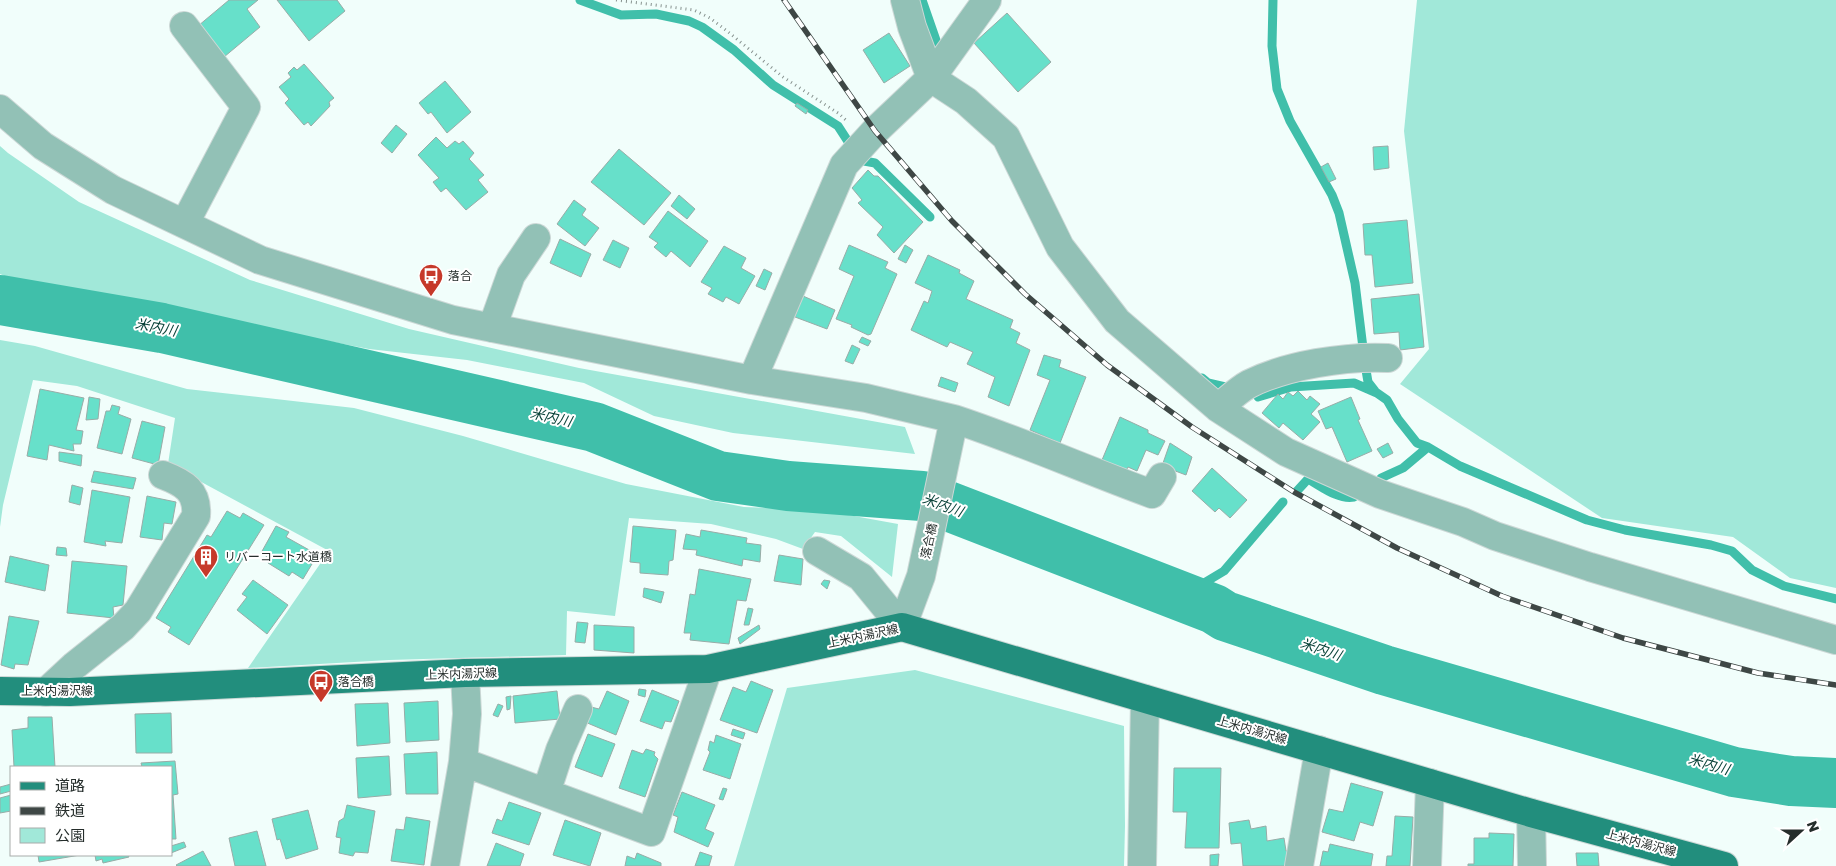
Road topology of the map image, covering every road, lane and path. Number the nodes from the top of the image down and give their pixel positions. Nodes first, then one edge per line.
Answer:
1 (616, 0) edge
2 (905, 0) edge
3 (987, 0) edge
4 (184, 26) dead end
5 (932, 78) junction
6 (0, 109) edge
7 (861, 145) junction
8 (185, 223) junction
9 (536, 238) dead end
10 (492, 328) junction
11 (1388, 358) dead end
12 (752, 380) junction
13 (1218, 408) junction
14 (954, 419) junction
15 (163, 475) dead end
16 (1162, 477) dead end
17 (817, 551) dead end
18 (902, 627) junction
19 (1836, 640) edge
20 (708, 669) junction
21 (465, 673) junction
22 (0, 691) edge
23 (46, 692) junction
24 (1145, 699) junction
25 (578, 708) dead end
26 (1319, 750) junction
27 (463, 762) junction
28 (1430, 783) junction
29 (546, 793) junction
30 (1531, 813) junction
31 (445, 866) edge
32 (1142, 866) edge
33 (1299, 866) edge
34 (1427, 866) edge
35 (1532, 866) edge
36 (1724, 866) edge

1 - 7 path
2 - 5 street
3 - 5 street
4 - 8 street
5 - 7 street
5 - 13 street
6 - 8 street
7 - 12 street
8 - 10 street
9 - 10 street
10 - 12 street
11 - 13 street
12 - 14 street
13 - 19 street
14 - 16 street
14 - 18 street, 落合橋
15 - 23 street
17 - 18 street
18 - 20 main road, 上米内湯沢線
18 - 24 main road, 上米内湯沢線
20 - 21 main road, 上米内湯沢線
20 - 29 street
21 - 23 main road, 上米内湯沢線
21 - 27 street
22 - 23 main road, 上米内湯沢線
24 - 26 main road, 上米内湯沢線
24 - 32 street
25 - 29 street
26 - 28 main road, 上米内湯沢線
26 - 33 street
27 - 29 street
27 - 31 street
28 - 30 main road, 上米内湯沢線
28 - 34 street
30 - 35 street
30 - 36 main road, 上米内湯沢線

